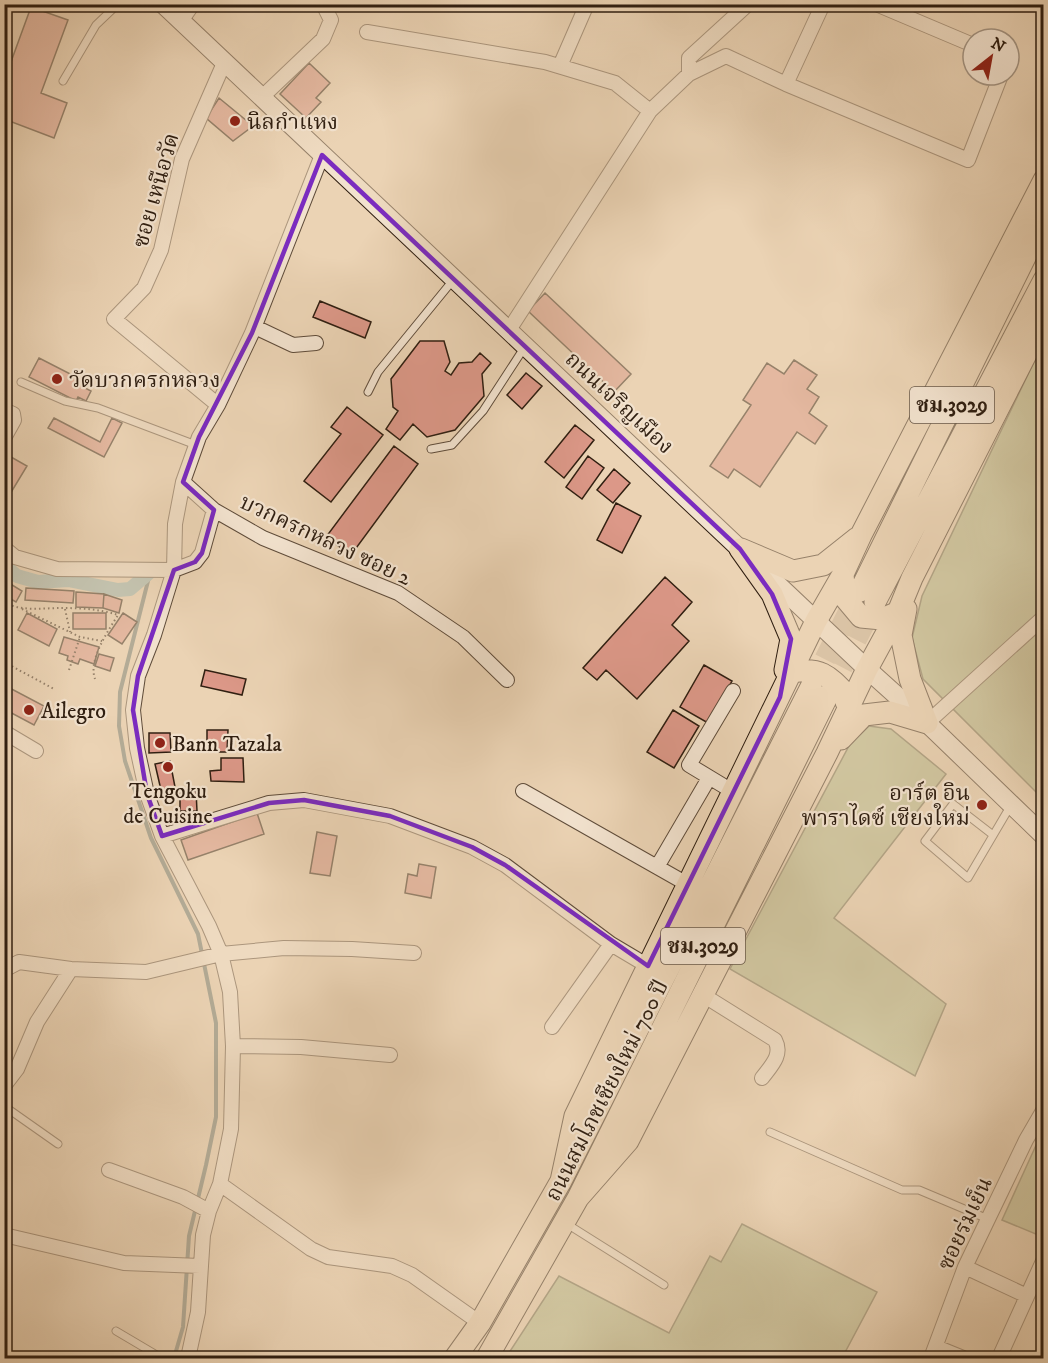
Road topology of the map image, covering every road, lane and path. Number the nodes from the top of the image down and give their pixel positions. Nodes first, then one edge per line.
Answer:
1 (118, 4) edge
2 (163, 4) edge
3 (194, 4) edge
4 (323, 4) edge
5 (587, 4) edge
6 (748, 4) edge
7 (823, 4) edge
8 (876, 4) edge
9 (181, 21) junction
10 (368, 32) dead end
11 (961, 40) edge
12 (224, 63) junction
13 (560, 66) junction
14 (689, 74) junction
15 (63, 81) dead end
16 (786, 84) junction
17 (996, 87) edge
18 (261, 98) junction
19 (650, 111) junction
20 (322, 155) junction
21 (1044, 180) edge
22 (1044, 219) edge
23 (453, 279) junction
24 (1044, 280) edge
25 (1044, 319) edge
26 (255, 327) junction
27 (509, 330) junction
28 (316, 343) dead end
29 (526, 346) junction
30 (21, 382) dead end
31 (368, 392) dead end
32 (218, 405) junction
33 (4, 410) edge
34 (4, 438) edge
35 (196, 445) junction
36 (431, 449) dead end
37 (183, 482) junction
38 (214, 510) junction
39 (861, 535) junction
40 (4, 548) edge
41 (740, 549) junction
42 (174, 570) junction
43 (843, 574) junction
44 (912, 578) junction
45 (6, 603) edge
46 (19, 608) junction
47 (65, 608) junction
48 (4, 610) edge
49 (898, 612) junction
50 (1044, 617) edge
51 (816, 621) junction
52 (70, 632) junction
53 (80, 637) junction
54 (102, 641) junction
55 (4, 662) edge
56 (867, 669) junction
57 (69, 670) dead end
58 (792, 672) junction
59 (95, 679) dead end
60 (507, 680) dead end
61 (54, 689) dead end
62 (733, 692) dead end
63 (780, 698) junction
64 (847, 713) junction
65 (927, 723) junction
66 (4, 732) edge
67 (36, 751) dead end
68 (827, 753) junction
69 (709, 777) junction
70 (523, 791) dead end
71 (732, 791) junction
72 (1011, 805) junction
73 (993, 835) junction
74 (162, 836) junction
75 (1044, 836) edge
76 (657, 867) junction
77 (687, 884) junction
78 (611, 944) junction
79 (414, 953) dead end
80 (220, 954) junction
81 (648, 966) junction
82 (71, 969) junction
83 (4, 970) edge
84 (704, 995) junction
85 (552, 1027) dead end
86 (233, 1047) junction
87 (390, 1055) dead end
88 (762, 1078) dead end
89 (4, 1086) edge
90 (4, 1106) edge
91 (1044, 1109) edge
92 (771, 1132) dead end
93 (58, 1144) dead end
94 (109, 1170) dead end
95 (561, 1181) junction
96 (220, 1184) junction
97 (579, 1198) junction
98 (209, 1211) junction
99 (988, 1220) junction
100 (564, 1223) junction
101 (4, 1235) edge
102 (1044, 1259) edge
103 (200, 1266) junction
104 (965, 1267) junction
105 (664, 1285) dead end
106 (1027, 1296) junction
107 (480, 1323) junction
108 (116, 1331) dead end
109 (934, 1353) edge
110 (167, 1359) edge
111 (188, 1359) edge
112 (455, 1359) edge
113 (487, 1359) edge
114 (963, 1359) edge
115 (999, 1359) edge

1 - 15 lane
2 - 9 main road, ถนนเจริญเมือง
3 - 9 street
4 - 18 street
5 - 13 street
6 - 14 street
7 - 16 street
8 - 11 street
9 - 12 main road, ถนนเจริญเมือง
10 - 13 street
12 - 18 main road, ถนนเจริญเมือง
12 - 32 street, ซอย เหนือวัด
13 - 19 street
14 - 16 street
14 - 19 street
16 - 17 street
18 - 20 main road, ถนนเจริญเมือง
19 - 27 street
20 - 23 main road, ถนนเจริญเมือง
20 - 26 street
21 - 39 main road
22 - 24 main road, ชม.3029
23 - 27 main road, ถนนเจริญเมือง
23 - 31 lane
25 - 44 main road
26 - 28 street
26 - 32 street
27 - 29 main road, ถนนเจริญเมือง
29 - 36 lane
29 - 41 main road, ถนนเจริญเมือง
30 - 35 lane
32 - 35 street
33 - 34 street
35 - 37 street
37 - 38 street, บวกครกหลวง ซอย 2
37 - 42 street
38 - 42 street
38 - 60 street, บวกครกหลวง ซอย 2
39 - 41 main road
39 - 43 main road
40 - 42 street
41 - 51 main road, ถนนเจริญเมือง
41 - 63 main road
42 - 74 street
43 - 49 main road
43 - 51 main road
44 - 49 main road
44 - 65 main road
45 - 46 path
45 - 48 path
46 - 47 path
46 - 52 path
47 - 52 path
47 - 54 path
49 - 56 main road
50 - 65 street
51 - 56 main road, ถนนเจริญเมือง
51 - 58 main road
52 - 53 path
53 - 54 path
53 - 57 path
54 - 59 path
55 - 61 path
56 - 64 main road
56 - 65 main road, ถนนเจริญเมือง
58 - 63 main road
58 - 64 main road
62 - 69 street
63 - 71 main road
64 - 68 main road
65 - 68 main road
65 - 72 main road, ถนนเจริญเมือง
66 - 67 street
68 - 84 main road
69 - 71 street
69 - 76 street
70 - 76 street
71 - 77 main road
72 - 73 lane
72 - 75 main road, ถนนเจริญเมือง
73 - 73 lane
74 - 78 street
74 - 80 street
76 - 77 street
77 - 81 main road
78 - 81 street
78 - 85 street
79 - 80 street
80 - 82 street
80 - 86 street
81 - 95 main road
82 - 83 street
82 - 89 street
84 - 88 street
84 - 97 main road
86 - 87 street
86 - 96 street
90 - 93 lane
91 - 99 street, ซอยร่มเย็น
92 - 99 lane
94 - 98 street
95 - 97 main road, ถนนสมโภชเชียงใหม่ 700 ปี / ชม.3029
95 - 107 main road, ถนนสมโภชเชียงใหม่ 700 ปี / ชม.3029
96 - 98 street
96 - 107 street
97 - 100 main road, ถนนสมโภชเชียงใหม่ 700 ปี / ชม.3029
98 - 103 street
99 - 104 street, ซอยร่มเย็น
100 - 105 lane
100 - 113 main road, ถนนสมโภชเชียงใหม่ 700 ปี / ชม.3029
101 - 103 street
102 - 106 street
103 - 111 street
104 - 106 street
104 - 109 street, ซอยร่มเย็น
106 - 115 street
107 - 112 main road, ถนนสมโภชเชียงใหม่ 700 ปี / ชม.3029
108 - 110 lane
109 - 114 street

